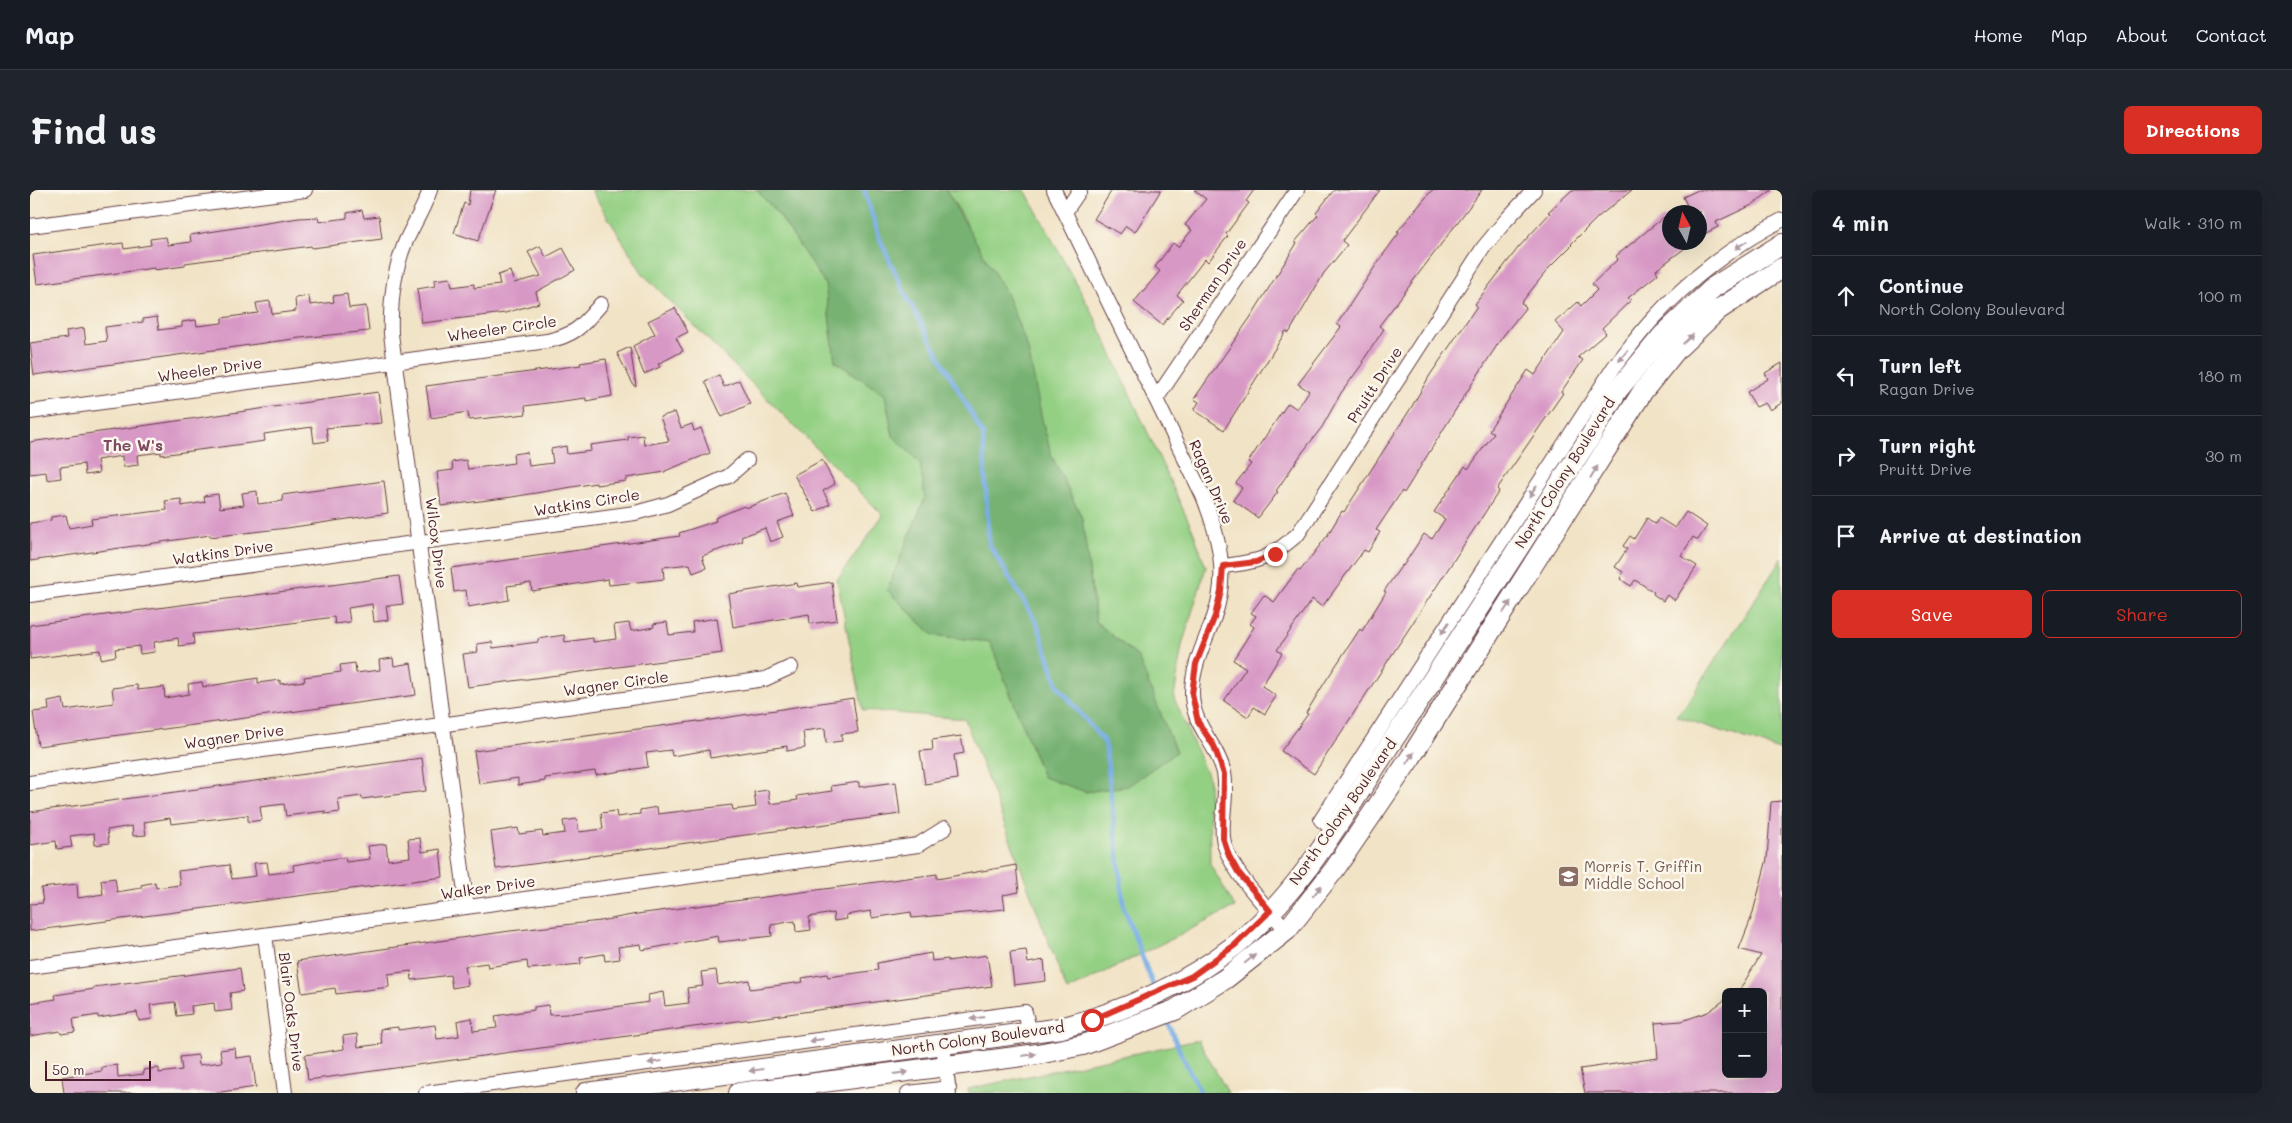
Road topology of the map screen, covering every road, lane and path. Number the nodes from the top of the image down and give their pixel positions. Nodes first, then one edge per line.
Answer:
1 (305, 190) edge
2 (430, 190) edge
3 (1054, 190) edge
4 (1080, 190) edge
5 (1297, 190) edge
6 (1534, 190) edge
7 (1065, 212) junction
8 (1782, 220) edge
9 (30, 226) edge
10 (1782, 244) edge
11 (1782, 268) edge
12 (601, 304) dead end
13 (394, 360) junction
14 (1156, 399) junction
15 (30, 412) edge
16 (747, 460) dead end
17 (420, 543) junction
18 (1223, 566) junction
19 (30, 595) edge
20 (791, 667) dead end
21 (443, 725) junction
22 (30, 783) edge
23 (945, 828) dead end
24 (1334, 829) junction
25 (467, 907) junction
26 (1270, 911) junction
27 (1287, 930) junction
28 (265, 935) junction
29 (30, 967) edge
30 (1030, 1033) junction
31 (943, 1045) junction
32 (946, 1067) junction
33 (949, 1090) edge
34 (285, 1093) edge
35 (426, 1093) edge
36 (586, 1093) edge
37 (739, 1093) edge
38 (908, 1093) edge

1 - 9 street
2 - 13 street, Wilcox Drive
3 - 7 street, Ragan Drive
4 - 7 street
5 - 14 street, Sherman Drive
6 - 18 street, Pruitt Drive
7 - 14 street, Ragan Drive
8 -> 24 street
10 - 24 main road, North Colony Boulevard
27 -> 11 main road, North Colony Boulevard
12 - 13 street, Wheeler Circle
13 - 15 street, Wheeler Drive
13 - 17 street, Wilcox Drive
14 - 18 street, Ragan Drive
16 - 17 street, Watkins Circle
17 - 19 street, Watkins Drive
17 - 21 street, Wilcox Drive
18 - 26 street, Ragan Drive
20 - 21 street, Wagner Circle
21 - 22 street, Wagner Drive
21 - 25 street, Wilcox Drive
23 - 25 street, Walker Drive
24 - 26 main road, North Colony Boulevard
25 - 28 street, Walker Drive
26 - 27 street, Ragan Drive
26 - 30 main road, North Colony Boulevard
32 -> 27 main road, North Colony Boulevard
28 - 29 street, Walker Drive
28 - 34 street, Blair Oaks Drive
30 - 31 main road, North Colony Boulevard
30 -> 35 street
31 - 32 street
31 -> 36 main road, North Colony Boulevard
32 - 33 street
37 -> 32 main road, North Colony Boulevard
33 - 38 street

